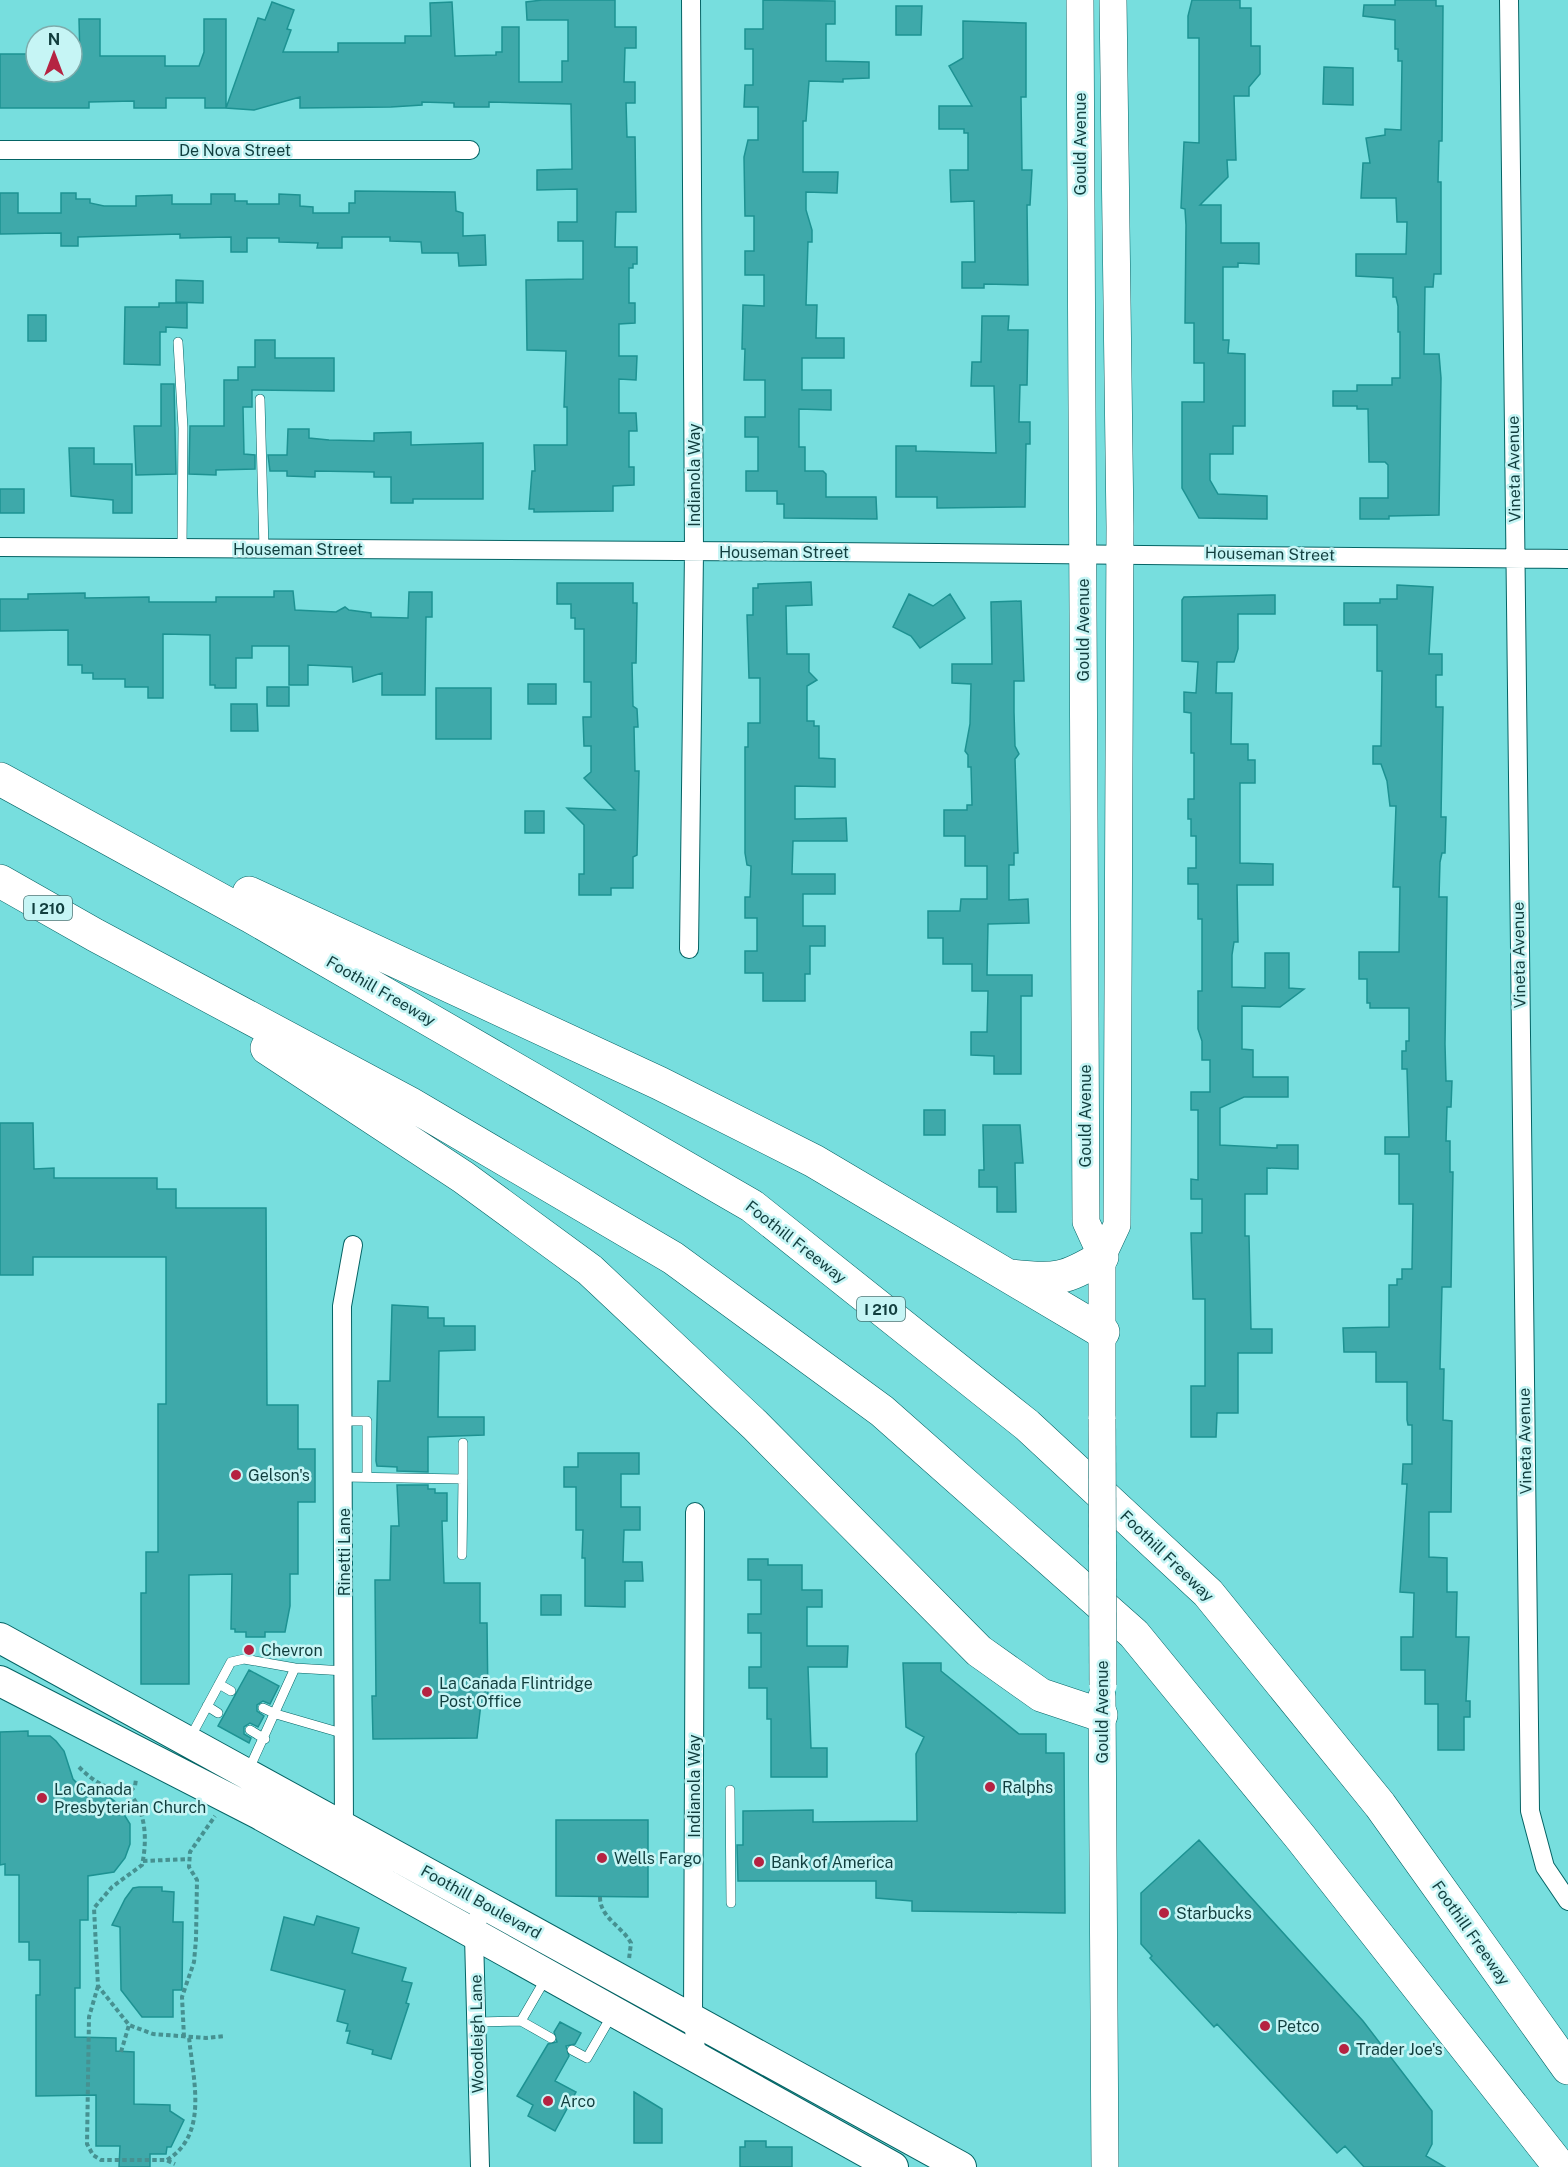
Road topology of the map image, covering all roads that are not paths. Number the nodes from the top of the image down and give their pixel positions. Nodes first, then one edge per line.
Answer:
1 (691, 0) edge
2 (1080, 0) edge
3 (1113, 0) edge
4 (1509, 0) edge
5 (0, 150) edge
6 (471, 150) dead end
7 (178, 342) dead end
8 (260, 399) dead end
9 (0, 547) edge
10 (182, 548) junction
11 (264, 549) junction
12 (694, 552) junction
13 (1083, 552) junction
14 (1120, 552) junction
15 (1514, 558) junction
16 (1568, 559) edge
17 (0, 778) edge
18 (0, 881) edge
19 (95, 935) junction
20 (689, 949) dead end
21 (353, 1245) dead end
22 (1102, 1257) junction
23 (1006, 1275) junction
24 (1103, 1332) junction
25 (343, 1421) junction
26 (463, 1443) dead end
27 (344, 1477) junction
28 (367, 1477) junction
29 (463, 1479) junction
30 (695, 1512) dead end
31 (462, 1555) dead end
32 (0, 1638) edge
33 (295, 1668) junction
34 (345, 1671) junction
35 (0, 1681) edge
36 (219, 1684) junction
37 (231, 1690) dead end
38 (1102, 1700) junction
39 (207, 1706) junction
40 (263, 1708) dead end
41 (218, 1713) dead end
42 (276, 1714) junction
43 (250, 1730) dead end
44 (345, 1734) junction
45 (265, 1739) junction
46 (188, 1740) junction
47 (247, 1773) junction
48 (730, 1790) dead end
49 (346, 1827) junction
50 (336, 1858) junction
51 (1568, 1900) edge
52 (482, 1902) junction
53 (731, 1903) dead end
54 (474, 1936) junction
55 (547, 1976) junction
56 (613, 2013) junction
57 (693, 2019) junction
58 (521, 2021) junction
59 (477, 2022) junction
60 (551, 2038) dead end
61 (572, 2050) dead end
62 (697, 2060) junction
63 (1568, 2068) edge
64 (480, 2167) edge
65 (893, 2167) edge
66 (961, 2167) edge
67 (1105, 2167) edge
68 (1560, 2167) edge

1 - 12 street, Indianola Way
2 - 13 street, Gould Avenue
3 - 14 street, Gould Avenue
4 - 15 street, Vineta Avenue
5 - 6 street, De Nova Street
7 - 10 lane
8 - 11 lane
9 - 10 street, Houseman Street
10 - 11 street, Houseman Street
11 - 12 street, Houseman Street
12 - 13 street, Houseman Street
12 - 20 street, Indianola Way
13 - 14 street, Houseman Street
13 - 22 street, Gould Avenue
14 - 15 street, Houseman Street
14 - 22 street, Gould Avenue
15 - 16 street, Houseman Street
15 - 51 street, Vineta Avenue
17 - 23 highway
17 - 63 highway, Foothill Freeway / I 210
18 - 19 highway, I 210
19 - 38 highway
19 - 68 highway, I 210
21 - 25 street, Rinetti Lane
22 - 23 highway
22 - 24 street, Gould Avenue
23 - 24 highway
24 - 38 street, Gould Avenue, bridge
25 - 27 street, Rinetti Lane
25 - 28 lane
26 - 29 lane
27 - 28 lane
27 - 34 street, Rinetti Lane
28 - 29 lane
29 - 31 lane
30 - 57 street, Indianola Way
32 - 46 main road, Foothill Boulevard
33 - 34 lane
33 - 36 lane
33 - 42 lane
34 - 44 street, Rinetti Lane
35 - 50 main road, Foothill Boulevard
36 - 37 lane
36 - 39 lane
38 - 67 street, Gould Avenue
39 - 41 lane
39 - 46 lane
40 - 42 lane
42 - 44 lane
42 - 45 lane
43 - 45 lane
44 - 49 street, Rinetti Lane
45 - 47 lane
46 - 47 main road, Foothill Boulevard
47 - 49 main road, Foothill Boulevard
48 - 53 lane
49 - 50 street, Rinetti Lane
49 - 52 main road, Foothill Boulevard
50 - 54 main road, Foothill Boulevard
52 - 54 street, Woodleigh Lane
52 - 57 main road, Foothill Boulevard
54 - 55 main road, Foothill Boulevard
54 - 59 street, Woodleigh Lane
55 - 56 main road, Foothill Boulevard
55 - 58 lane
56 - 61 lane
56 - 62 main road, Foothill Boulevard
57 - 62 street, Indianola Way
57 - 66 main road, Foothill Boulevard
58 - 59 lane
58 - 60 lane
59 - 64 street, Woodleigh Lane
62 - 65 main road, Foothill Boulevard

